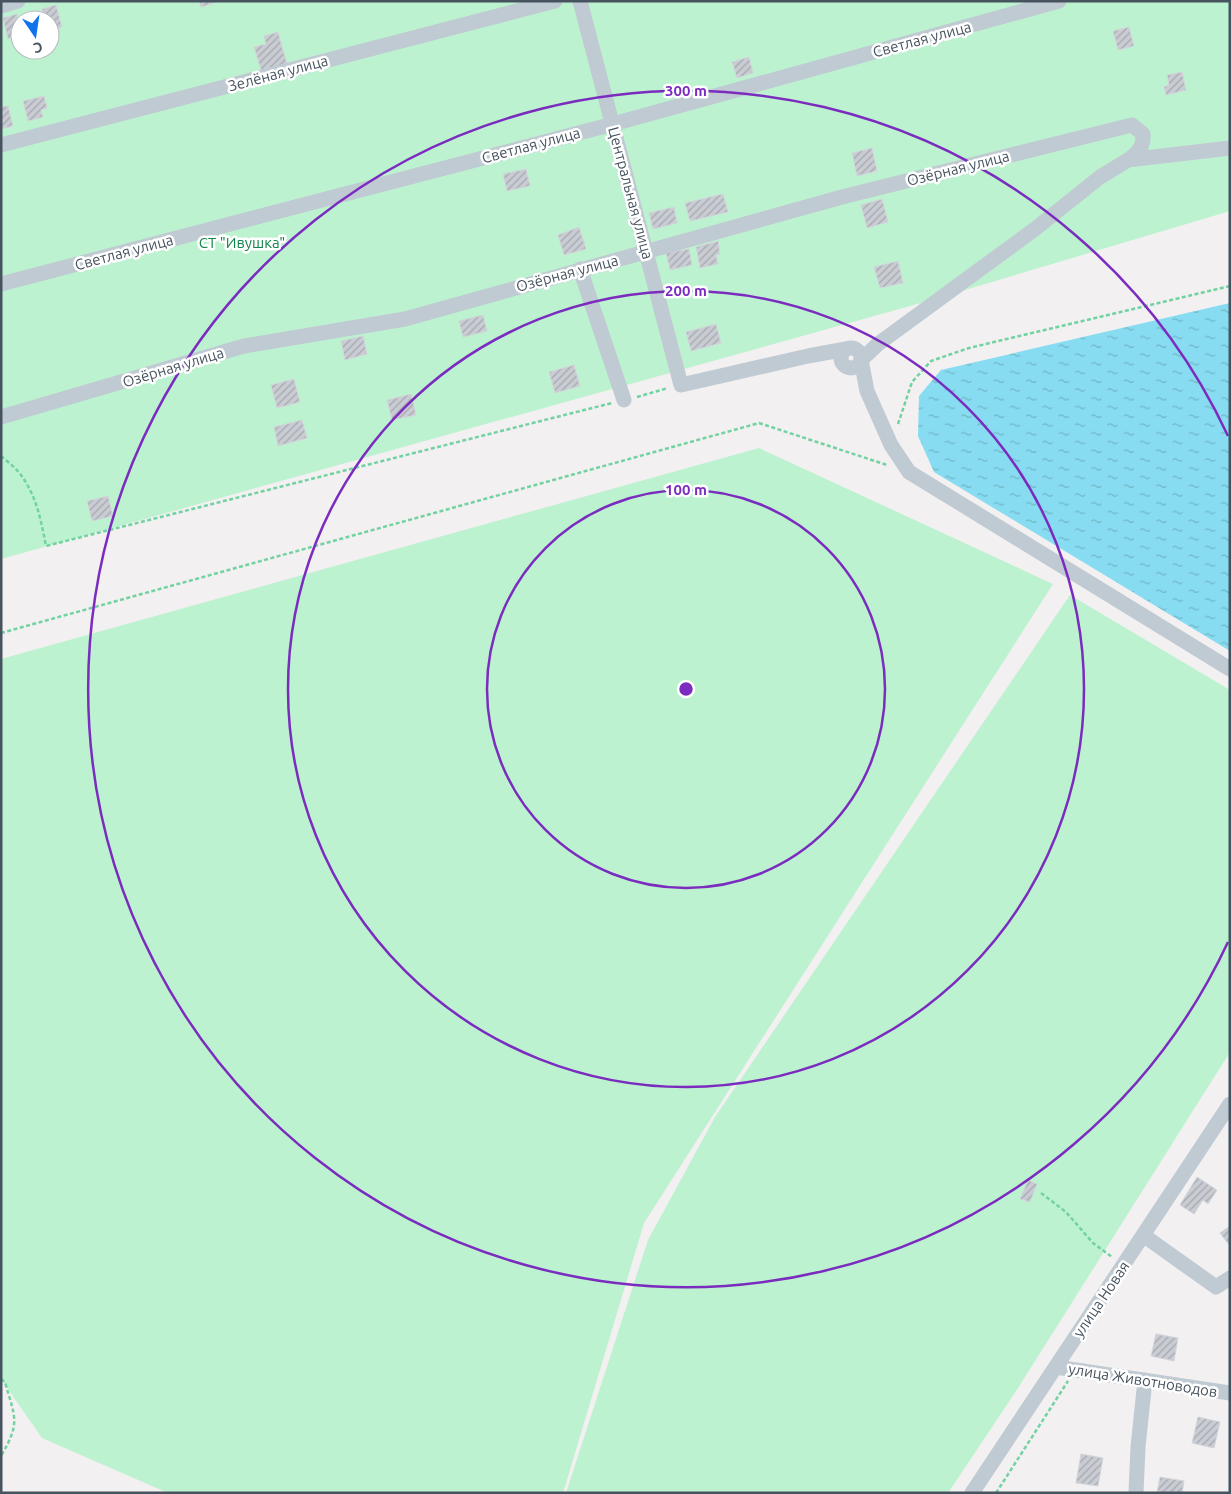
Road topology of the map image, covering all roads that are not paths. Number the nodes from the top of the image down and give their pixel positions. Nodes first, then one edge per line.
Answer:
1 (18, 1) edge
2 (555, 1) edge
3 (580, 1) edge
4 (1059, 1) edge
5 (1, 6) edge
6 (613, 124) junction
7 (1, 145) edge
8 (1230, 148) edge
9 (1128, 160) junction
10 (647, 252) junction
11 (580, 269) junction
12 (1, 284) edge
13 (878, 344) junction
14 (846, 357) junction
15 (861, 360) junction
16 (867, 391) junction
17 (624, 400) road end
18 (1, 417) edge
19 (1230, 669) edge
20 (1230, 1104) edge
21 (1143, 1235) junction
22 (1230, 1278) edge
23 (1056, 1366) junction
24 (1145, 1380) junction
25 (1230, 1393) edge
26 (972, 1493) edge
27 (1136, 1493) edge

1 - 5 street
2 - 7 street, Зелёная улица
3 - 6 street, Центральная улица
4 - 6 street, Светлая улица
6 - 10 street, Центральная улица
6 - 12 street, Светлая улица
8 - 9 street
9 - 10 street, Озёрная улица
9 - 13 street
10 - 11 street, Озёрная улица
10 - 14 street, Центральная улица
11 - 17 street
11 - 18 street, Озёрная улица
13 - 14 street
13 - 15 street
14 - 15 street
14 - 16 street
15 - 16 street
16 - 19 street
20 - 21 street, улица Новая
21 - 22 street
21 - 23 street, улица Новая
23 - 24 street, улица Животноводов
23 - 26 street, улица Новая
24 - 25 street, улица Животноводов
24 - 27 street

